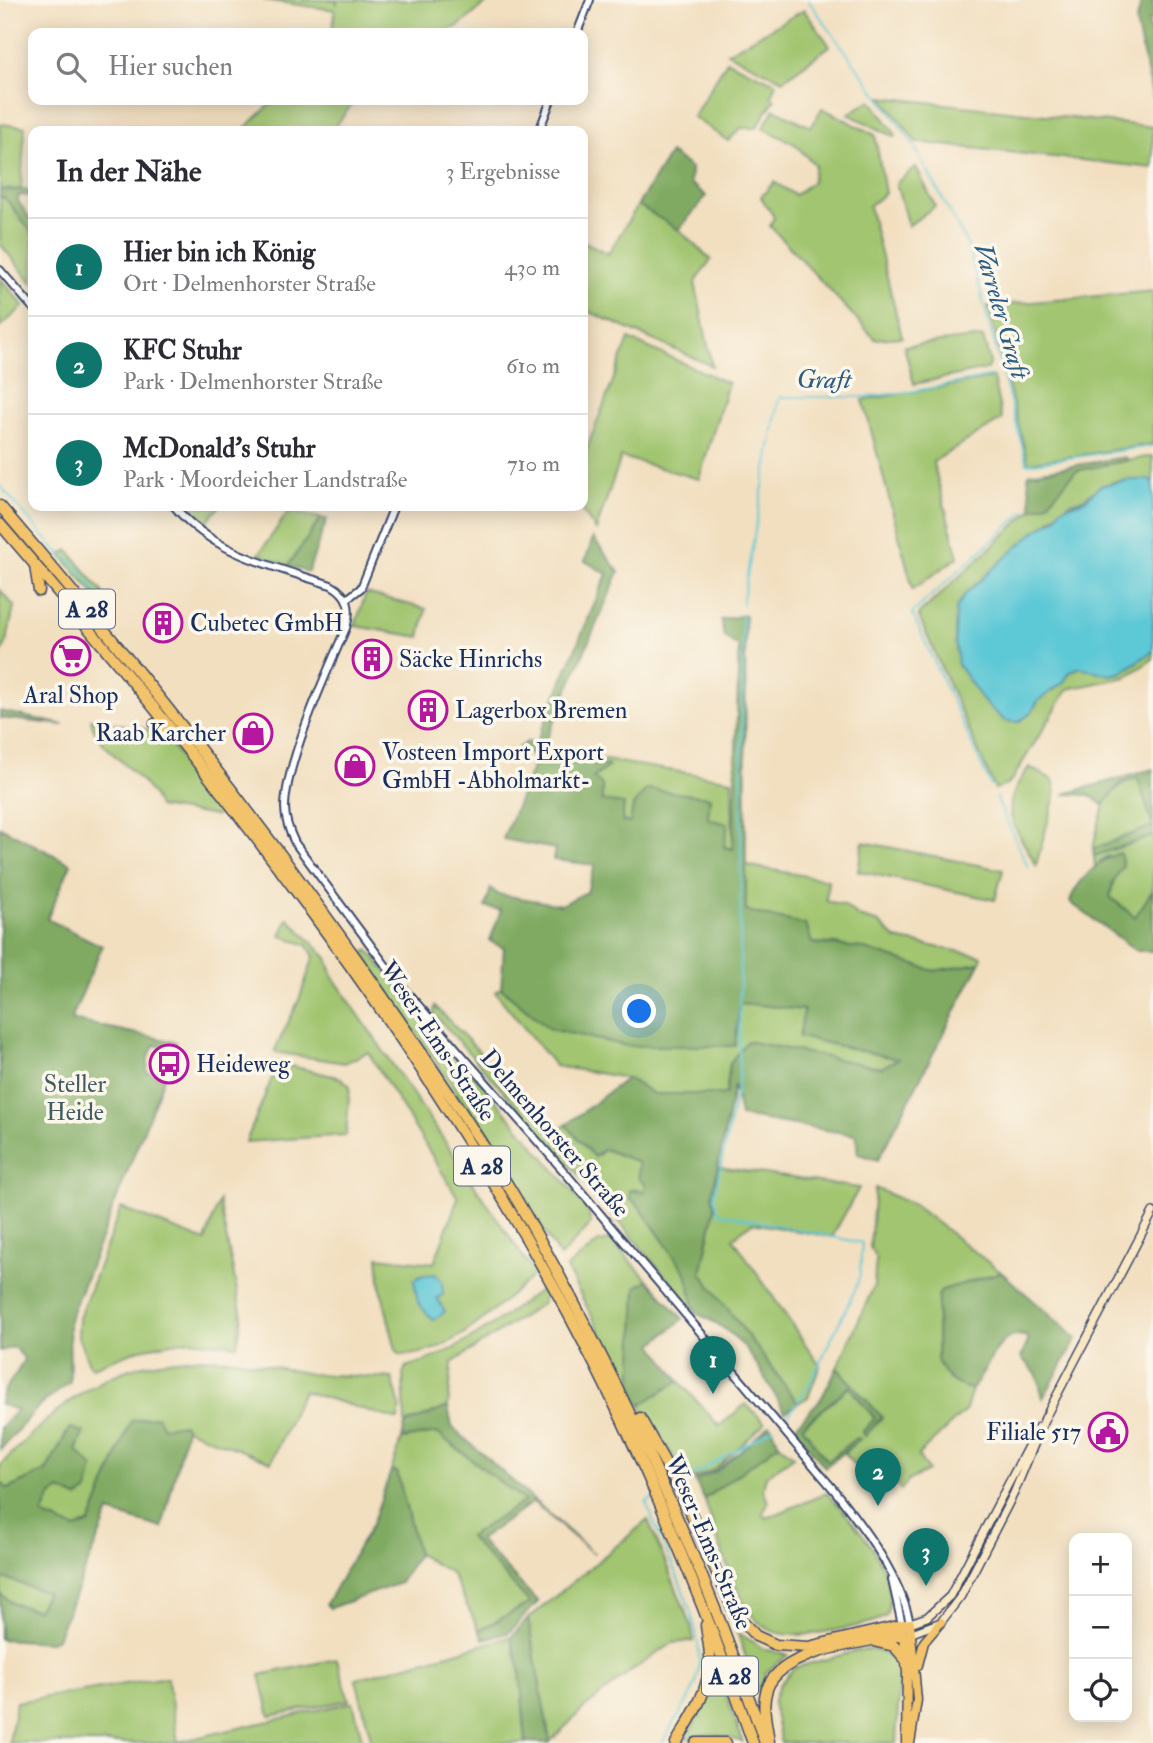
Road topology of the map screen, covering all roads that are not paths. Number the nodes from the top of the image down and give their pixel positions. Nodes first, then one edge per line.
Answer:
1 (590, 0) edge
2 (579, 28) edge
3 (549, 105) edge
4 (541, 126) edge
5 (0, 270) edge
6 (28, 302) edge
7 (0, 506) edge
8 (179, 511) edge
9 (392, 511) edge
10 (0, 524) edge
11 (34, 563) junction
12 (39, 591) dead end
13 (347, 599) junction
14 (155, 724) dead end
15 (175, 734) junction
16 (1153, 1212) edge
17 (623, 1396) junction
18 (1045, 1418) junction
19 (705, 1611) junction
20 (941, 1622) junction
21 (907, 1629) junction
22 (874, 1641) junction
23 (906, 1660) junction
24 (916, 1668) junction
25 (676, 1743) edge
26 (696, 1743) edge
27 (726, 1743) edge
28 (752, 1743) edge
29 (767, 1743) edge
30 (908, 1743) edge

1 - 2 street
3 - 4 street
5 - 6 street
7 - 17 highway, Weser-Ems-Straße / A 28
8 - 13 street
9 - 13 street
10 - 11 highway, Weser-Ems-Straße / A 28
11 - 12 highway
11 - 15 highway, Weser-Ems-Straße / A 28
13 - 21 street, Delmenhorster Straße
14 - 15 highway
15 - 19 highway, Weser-Ems-Straße / A 28
16 - 18 main road
17 - 21 highway
17 - 29 highway, Weser-Ems-Straße / A 28
18 - 20 main road
18 - 21 main road
19 - 25 highway
19 - 28 highway, Weser-Ems-Straße / A 28
20 - 21 main road
20 - 24 main road
21 - 22 highway
21 - 23 main road, Delmenhorster Straße
21 - 24 main road, Delmenhorster Straße
22 - 23 highway
22 - 29 highway
23 - 30 main road, Delmenhorster Straße
24 - 30 main road, Delmenhorster Straße
26 - 27 highway

